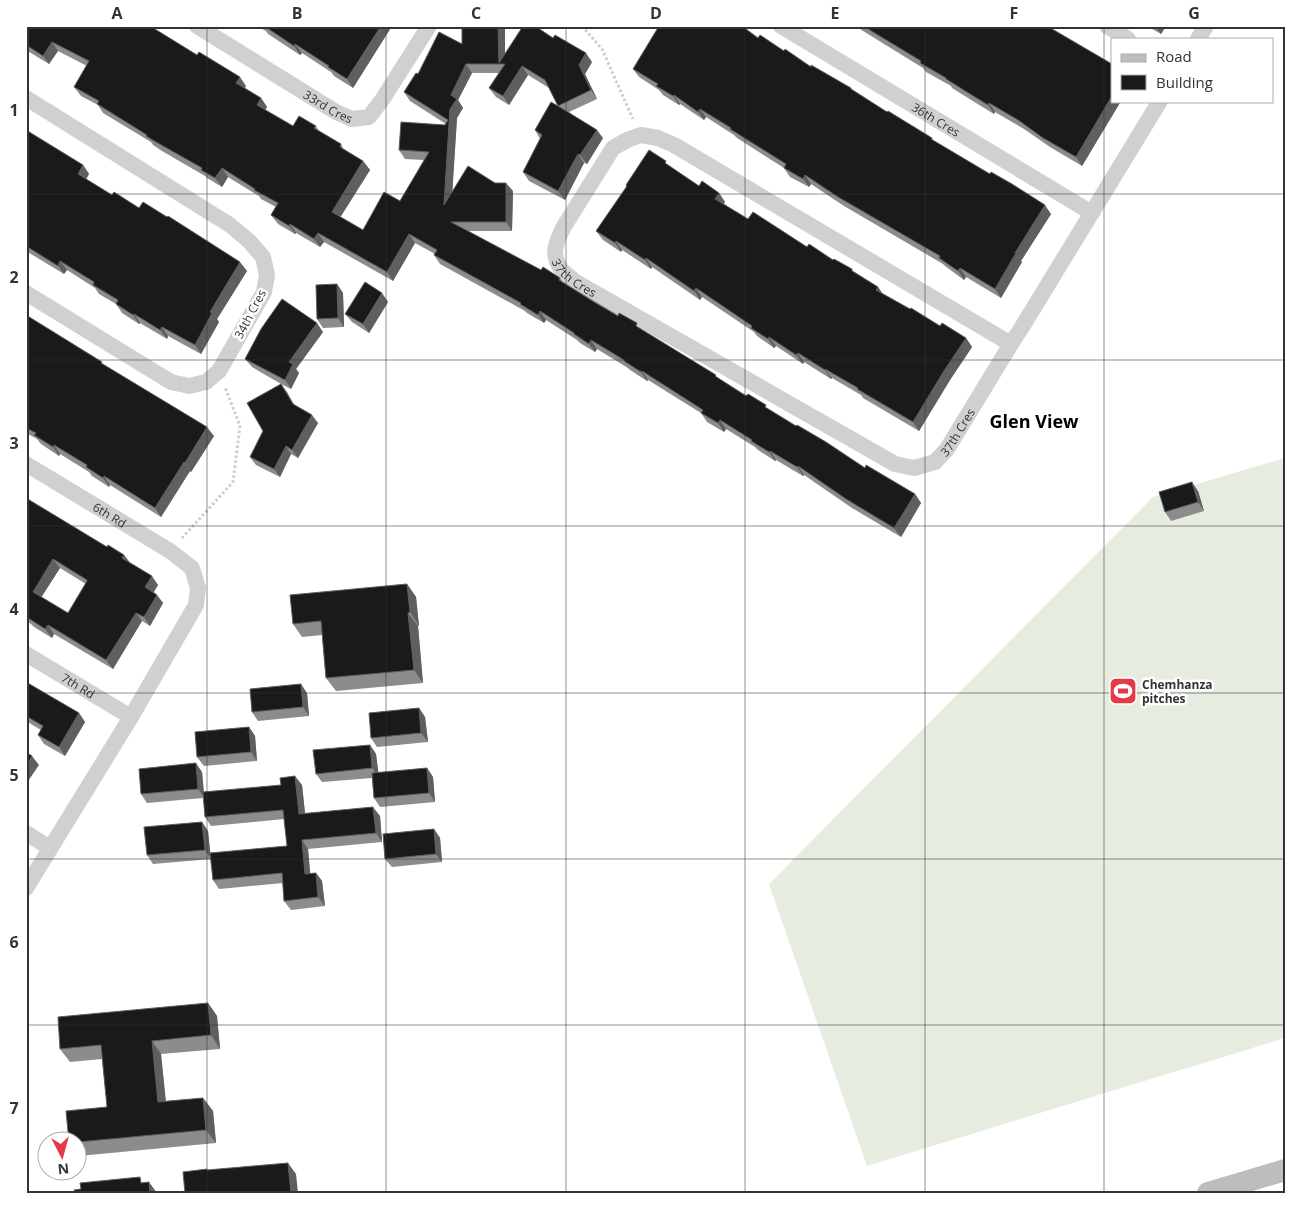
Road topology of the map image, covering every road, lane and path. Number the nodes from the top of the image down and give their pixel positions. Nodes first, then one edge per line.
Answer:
1 (197, 26) edge
2 (429, 26) edge
3 (582, 26) edge
4 (781, 26) edge
5 (1107, 26) edge
6 (1206, 26) edge
7 (1126, 38) edge
8 (1199, 38) edge
9 (26, 98) edge
10 (1159, 102) edge
11 (640, 135) junction
12 (1092, 213) junction
13 (26, 292) edge
14 (1011, 344) junction
15 (219, 371) junction
16 (26, 464) edge
17 (170, 551) junction
18 (26, 654) edge
19 (132, 718) junction
20 (26, 833) edge
21 (50, 848) junction
22 (26, 888) edge
23 (1285, 1170) edge
24 (1208, 1193) edge

1 - 2 street, 33rd Cres
3 - 11 path
4 - 12 street, 36th Cres
5 - 7 street
6 - 8 street
9 - 15 street, 34th Cres
10 - 12 street, 37th Cres
11 - 14 street
11 - 14 street, 37th Cres
12 - 14 street, 37th Cres
13 - 15 street, 34th Cres
15 - 17 path
16 - 17 street, 6th Rd
17 - 19 street, 6th Rd
18 - 19 street, 7th Rd
19 - 21 street
20 - 21 street
21 - 22 street
23 - 24 street

